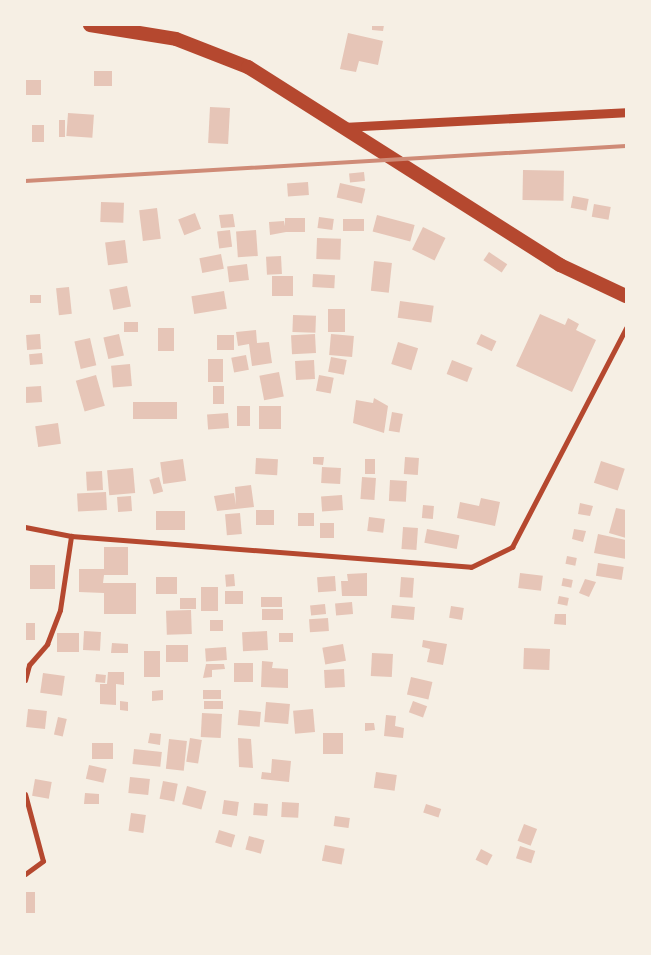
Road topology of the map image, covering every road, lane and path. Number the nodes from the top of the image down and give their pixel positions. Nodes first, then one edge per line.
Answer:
1 (90, 25) edge
2 (626, 112) edge
3 (342, 127) junction
4 (626, 296) edge
5 (626, 328) edge
6 (25, 527) edge
7 (71, 536) junction
8 (25, 680) edge
9 (25, 794) edge
10 (25, 874) edge

1 - 3 highway
2 - 3 street
3 - 4 highway
5 - 7 street
6 - 7 street
7 - 8 street
9 - 10 street

